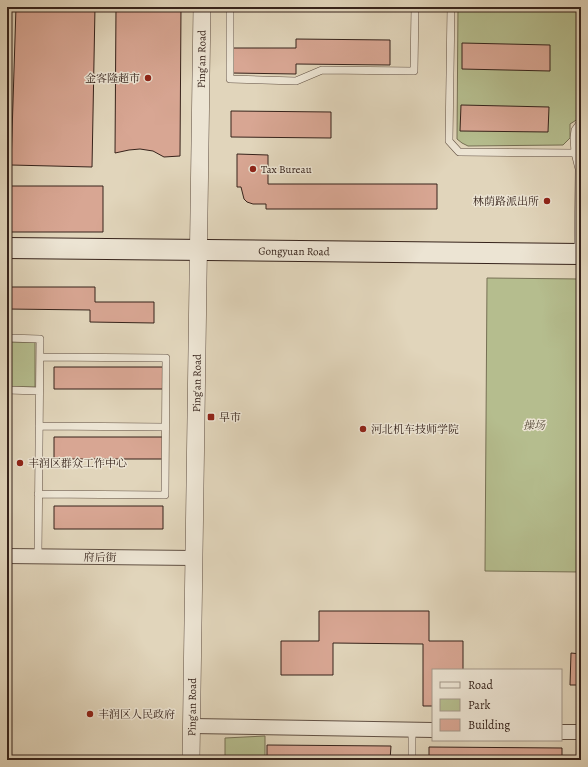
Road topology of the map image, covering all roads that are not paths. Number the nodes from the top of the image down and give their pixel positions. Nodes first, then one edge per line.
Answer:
1 (202, 7) edge
2 (230, 7) edge
3 (295, 7) edge
4 (300, 7) edge
5 (415, 7) edge
6 (451, 7) edge
7 (581, 122) edge
8 (575, 153) junction
9 (7, 248) edge
10 (198, 250) junction
11 (579, 254) edge
12 (7, 338) edge
13 (40, 357) junction
14 (7, 390) edge
15 (39, 391) junction
16 (39, 426) junction
17 (165, 427) junction
18 (38, 494) junction
19 (7, 556) edge
20 (38, 556) junction
21 (194, 558) junction
22 (192, 726) junction
23 (412, 730) junction
24 (432, 730) edge
25 (562, 732) edge
26 (581, 732) edge
27 (191, 760) edge
28 (412, 760) edge

1 - 10 street, Ping'an Road
2 - 5 lane
3 - 4 lane
6 - 8 lane
7 - 8 lane
8 - 11 lane
9 - 10 main road, Gongyuan Road
10 - 11 main road, Gongyuan Road
10 - 21 street, Ping'an Road
12 - 13 lane
13 - 15 lane
13 - 17 lane
14 - 15 lane
15 - 16 lane
16 - 17 lane
16 - 18 lane
17 - 18 lane
18 - 20 lane
19 - 20 street, 府后街
20 - 21 street, 府后街
21 - 22 street, Ping'an Road
22 - 23 street
22 - 27 street, Ping'an Road
23 - 24 street
23 - 28 lane
25 - 26 street

